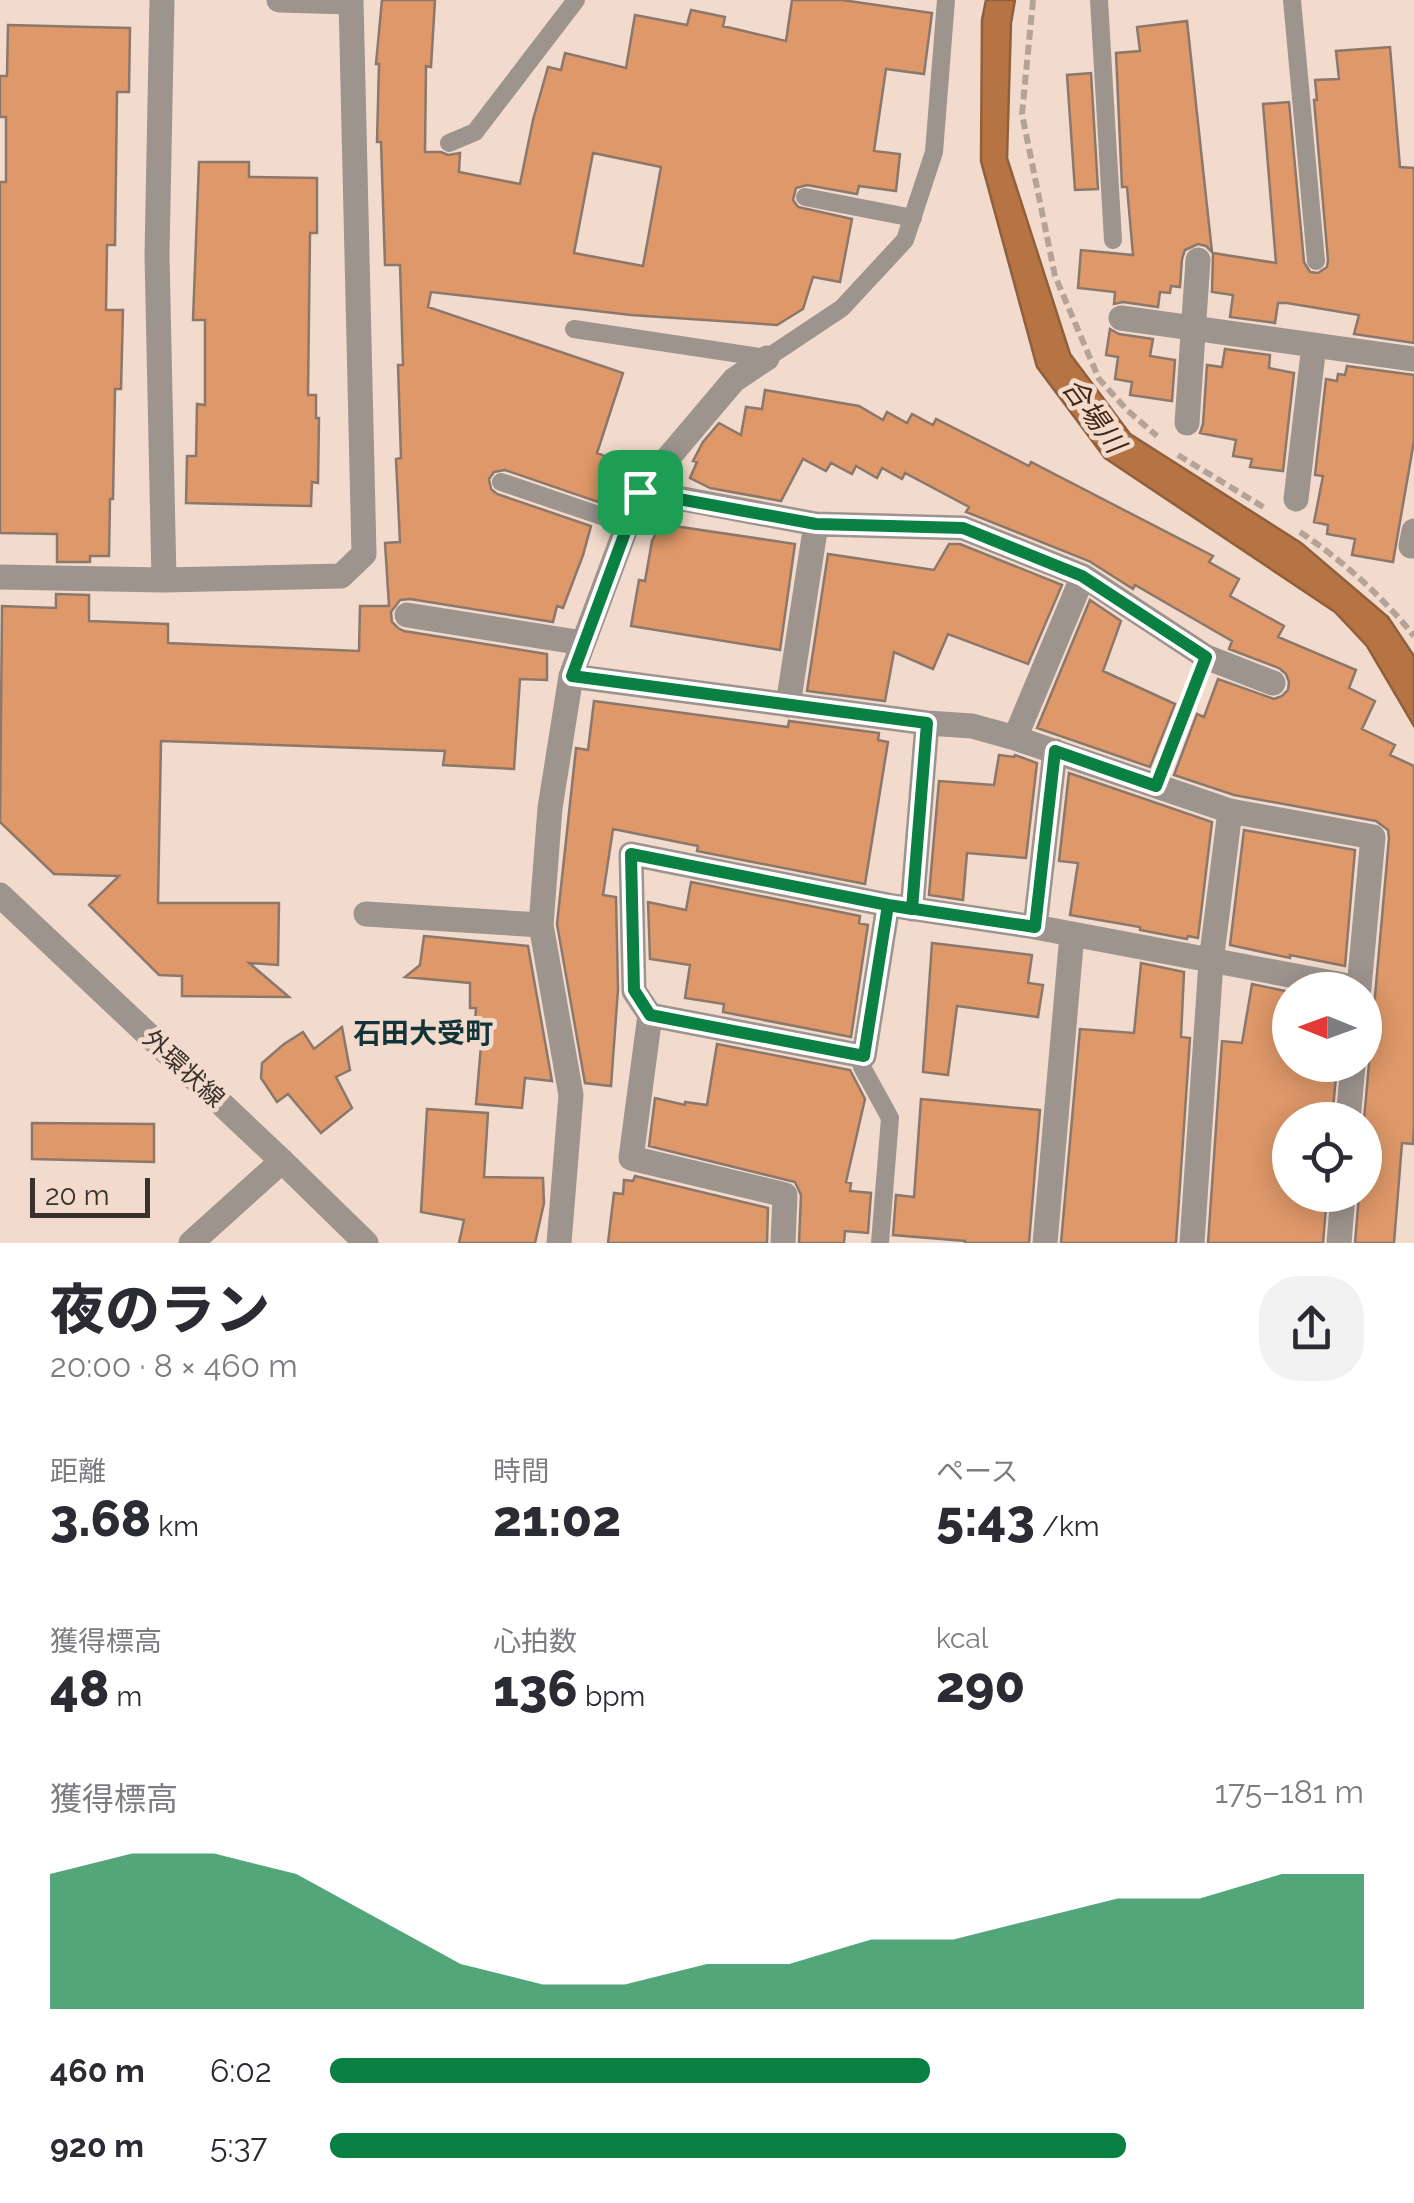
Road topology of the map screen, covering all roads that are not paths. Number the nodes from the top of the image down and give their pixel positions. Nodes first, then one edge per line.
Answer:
1 (162, 0) edge
2 (279, 0) edge
3 (576, 0) edge
4 (946, 0) edge
5 (1099, 0) edge
6 (1292, 0) edge
7 (351, 1) edge
8 (450, 143) dead end
9 (805, 197) dead end
10 (913, 218) junction
11 (1113, 240) dead end
12 (1198, 260) dead end
13 (1316, 261) dead end
14 (1121, 318) dead end
15 (574, 329) dead end
16 (1195, 329) junction
17 (1314, 345) junction
18 (767, 358) junction
19 (1414, 359) edge
20 (1188, 423) dead end
21 (500, 482) dead end
22 (640, 492) junction
23 (1296, 498) dead end
24 (816, 524) junction
25 (628, 525) junction
26 (1082, 576) junction
27 (0, 577) edge
28 (164, 580) junction
29 (407, 614) dead end
30 (583, 643) junction
31 (1206, 657) junction
32 (572, 676) junction
33 (1273, 683) dead end
34 (788, 705) junction
35 (927, 723) junction
36 (1016, 738) junction
37 (1055, 751) junction
38 (1156, 786) junction
39 (1230, 812) junction
40 (0, 895) edge
41 (900, 907) junction
42 (366, 914) dead end
43 (541, 925) junction
44 (1035, 927) junction
45 (1072, 934) junction
46 (1211, 962) junction
47 (1360, 972) edge
48 (1272, 973) edge
49 (650, 1015) junction
50 (864, 1056) junction
51 (282, 1161) junction
52 (1342, 1212) edge
53 (190, 1243) edge
54 (366, 1243) edge
55 (559, 1243) edge
56 (783, 1243) edge
57 (880, 1243) edge
58 (1045, 1243) edge
59 (1192, 1243) edge
60 (1339, 1243) edge

1 - 28 street
2 - 7 street
3 - 8 lane
4 - 10 lane
5 - 11 lane
6 - 13 lane
7 - 28 street
9 - 10 lane
10 - 18 lane
12 - 16 street
14 - 16 street
15 - 18 lane
16 - 17 street
16 - 20 street
17 - 19 street
17 - 23 street
18 - 22 street
21 - 25 lane
22 - 24 street
22 - 25 street
24 - 26 street
24 - 34 street
25 - 30 street
26 - 31 street
26 - 36 street
27 - 28 street
29 - 30 street
30 - 32 street
31 - 33 street
31 - 38 lane
32 - 34 street
32 - 43 street
34 - 35 street
35 - 36 street
35 - 41 street
36 - 37 street
37 - 38 street
37 - 44 street
38 - 39 street
39 - 46 street
39 - 47 street
40 - 51 street, 外環状線
41 - 44 street
41 - 49 street
41 - 50 street
42 - 43 street
43 - 55 street
44 - 45 street
45 - 46 street
45 - 58 street
46 - 48 street
46 - 59 street
49 - 50 street
49 - 56 street
50 - 57 lane
51 - 53 street
51 - 54 street, 外環状線
52 - 60 street

